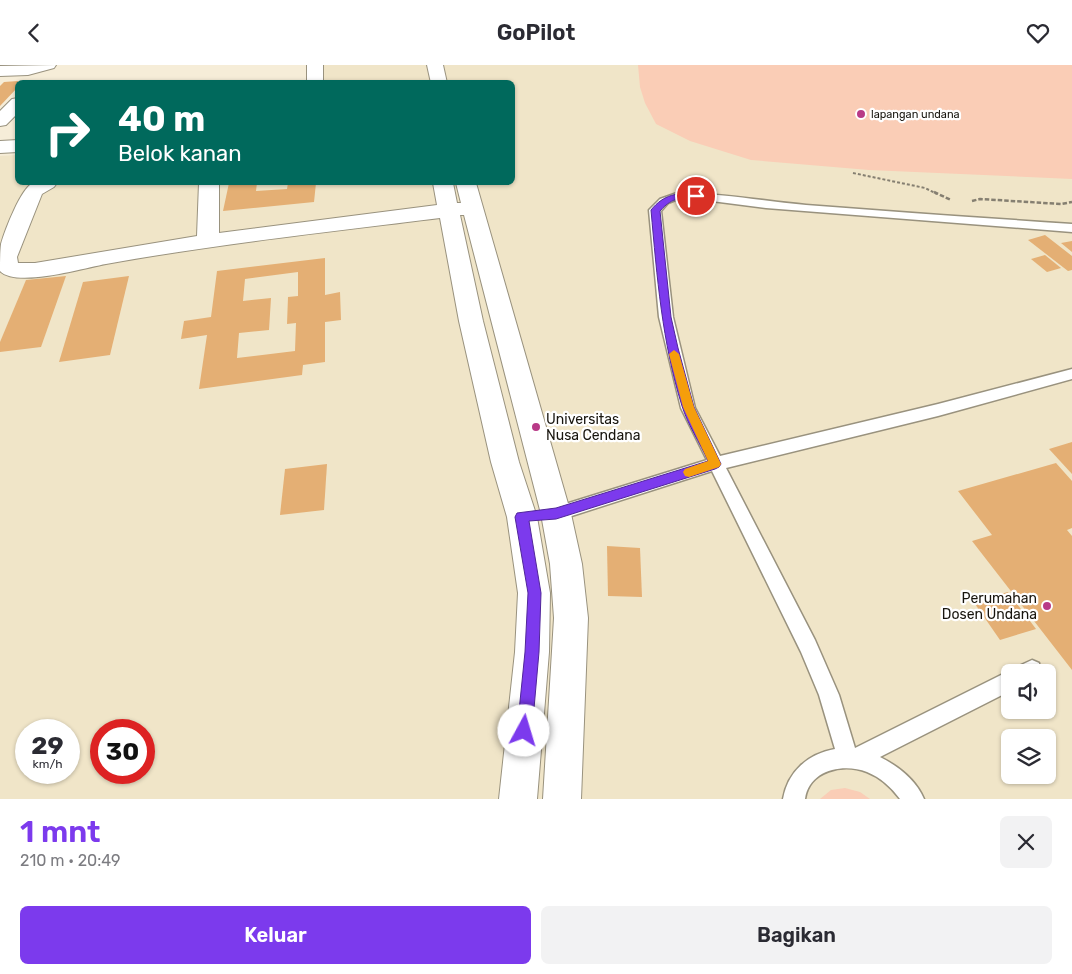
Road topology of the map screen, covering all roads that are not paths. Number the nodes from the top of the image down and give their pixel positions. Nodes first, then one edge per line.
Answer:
1 (47, 65) edge
2 (315, 65) edge
3 (435, 65) edge
4 (0, 71) edge
5 (40, 80) edge
6 (315, 80) edge
7 (438, 80) edge
8 (15, 106) edge
9 (0, 121) edge
10 (15, 146) edge
11 (0, 147) edge
12 (41, 185) edge
13 (209, 185) edge
14 (445, 185) edge
15 (462, 200) edge
16 (1072, 228) edge
17 (208, 242) junction
18 (1072, 374) edge
19 (715, 464) junction
20 (556, 514) junction
21 (522, 517) junction
22 (1001, 685) edge
23 (852, 757) junction
24 (790, 798) edge
25 (518, 799) edge
26 (562, 799) edge
27 (914, 799) edge

1 - 4 street
1 - 5 street
2 - 6 street
3 - 7 street
8 - 9 street
10 - 11 street
12 - 17 street
13 - 17 street
14 - 15 street
15 - 17 street
15 - 20 street
15 - 21 street
16 - 19 lane
18 - 19 lane
19 - 20 lane
19 - 23 lane
20 - 21 street
20 - 26 street
21 - 25 street
22 - 23 lane
23 - 24 lane
23 - 27 lane

